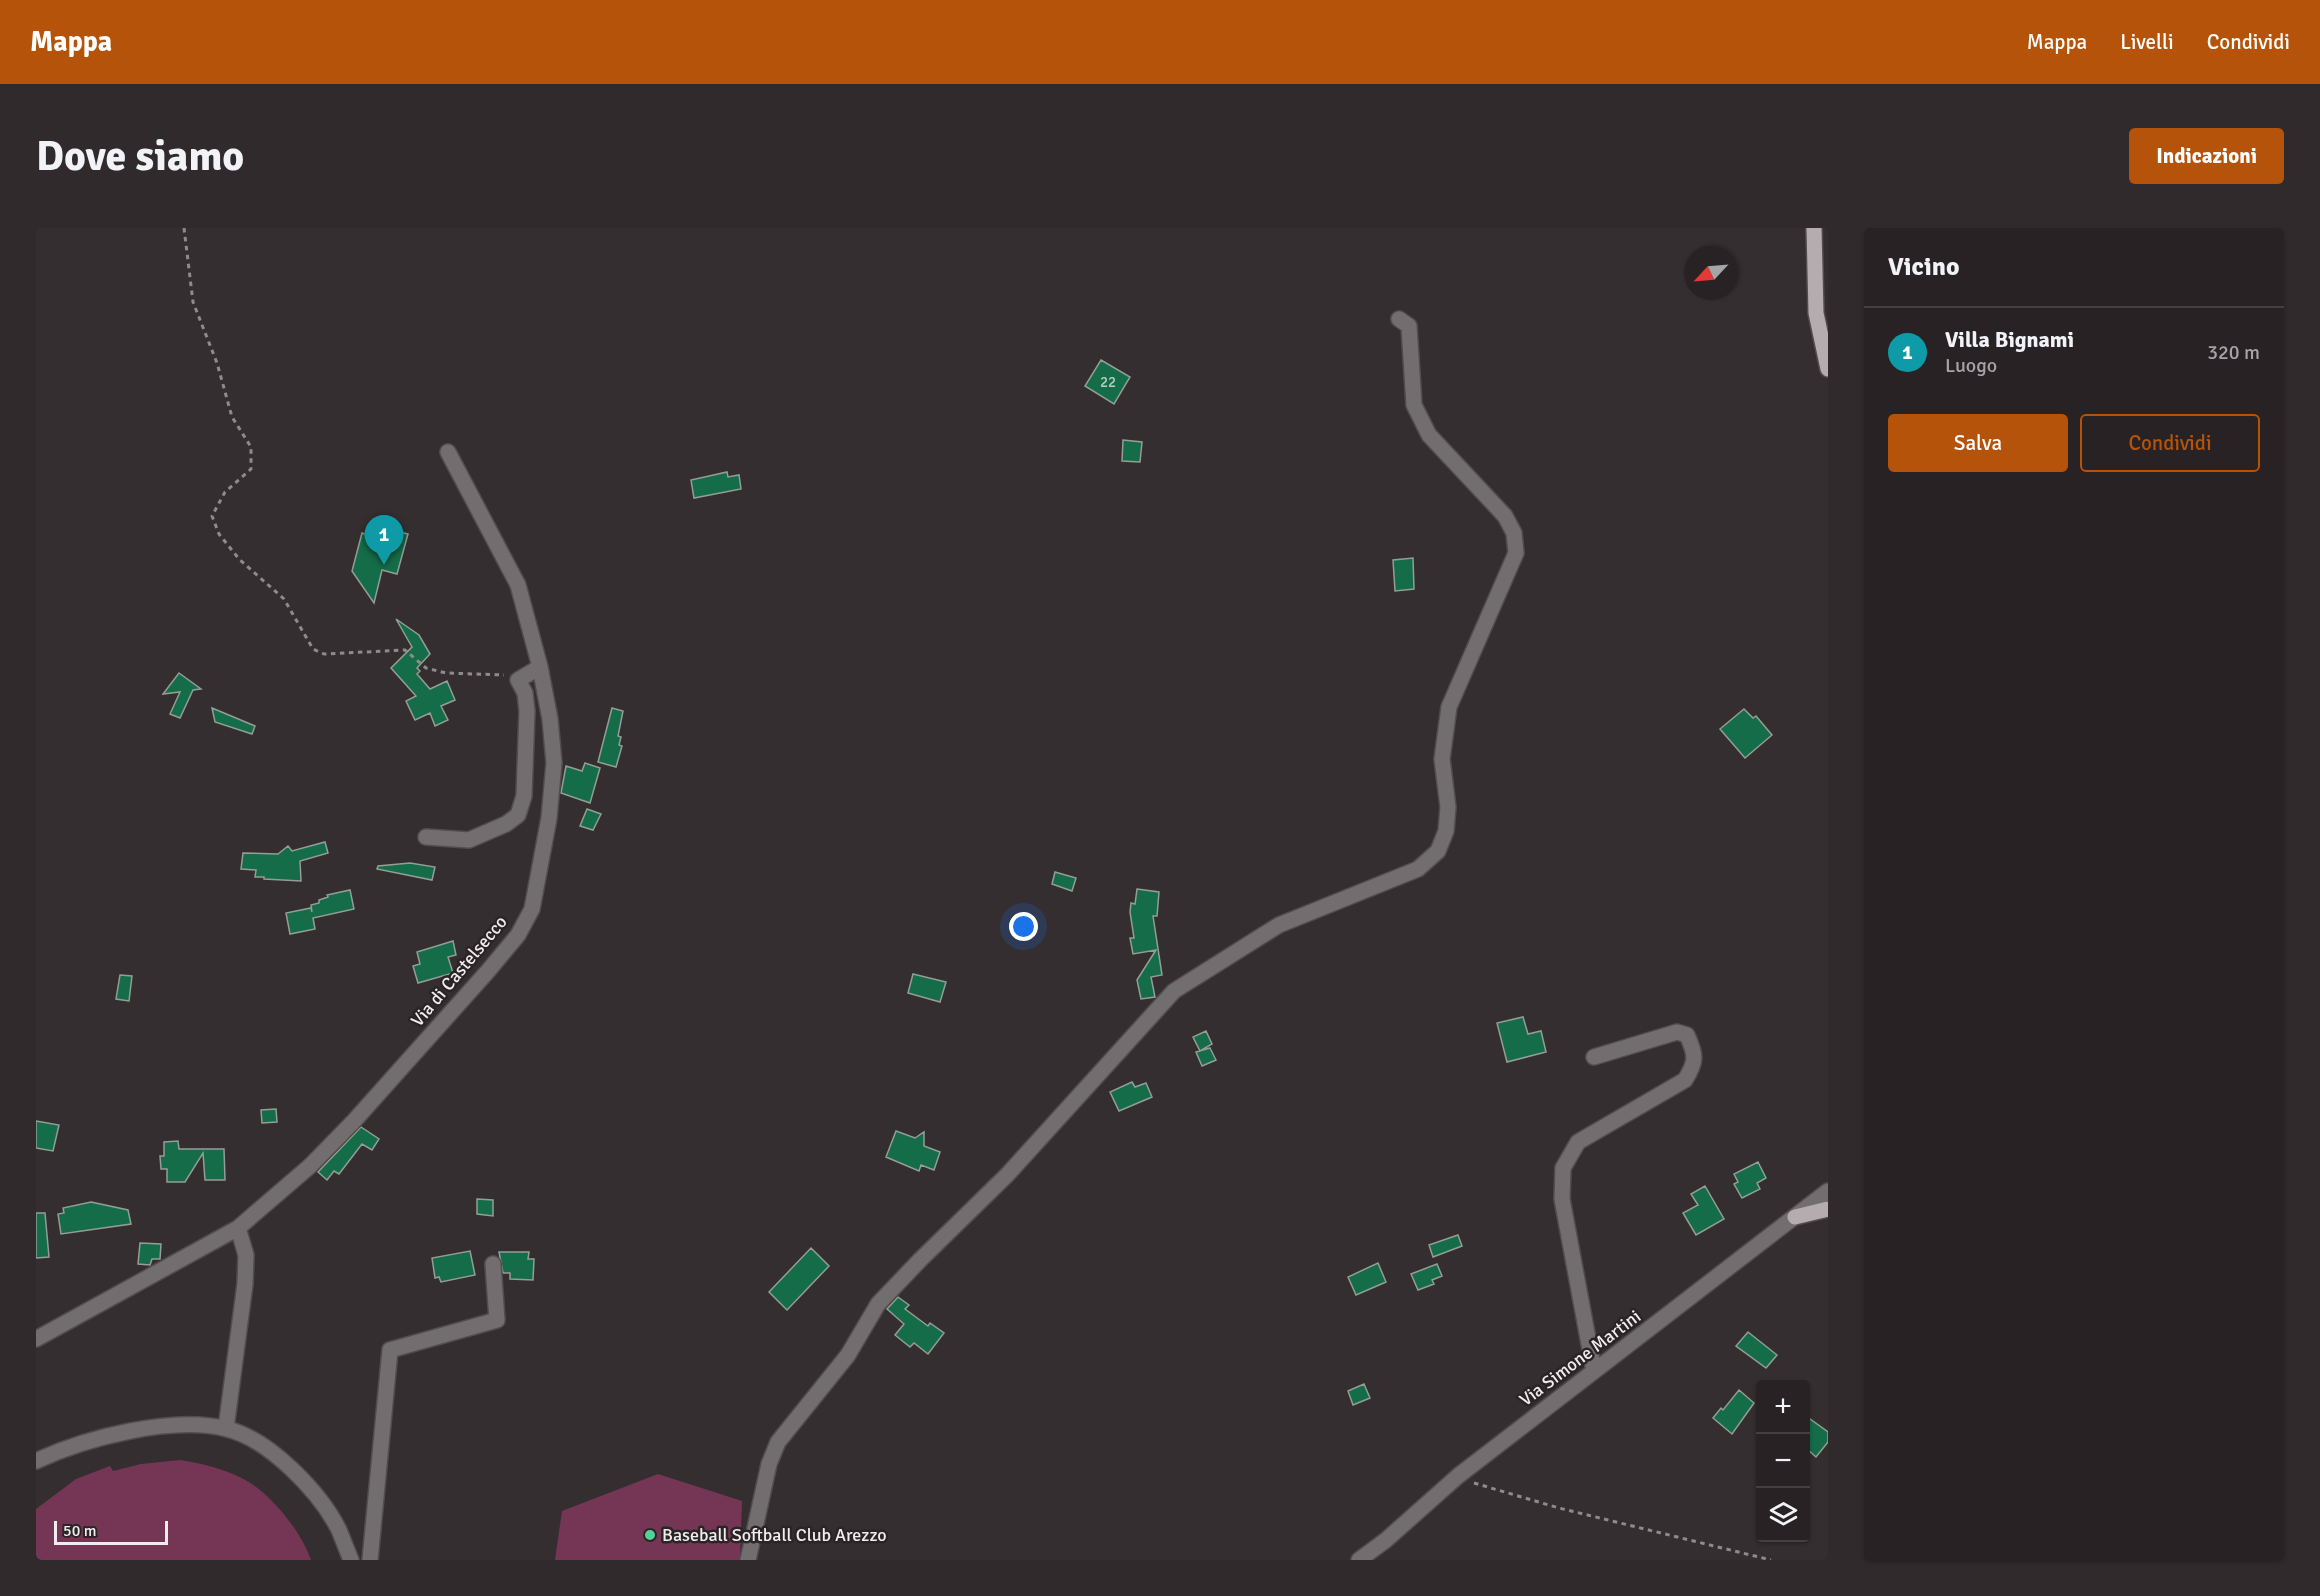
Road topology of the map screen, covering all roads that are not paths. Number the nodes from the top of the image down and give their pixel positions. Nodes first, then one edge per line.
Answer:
1 (1814, 228) edge
2 (1399, 319) dead end
3 (1828, 369) edge
4 (448, 452) dead end
5 (540, 667) junction
6 (426, 837) dead end
7 (1593, 1057) dead end
8 (1828, 1191) edge
9 (1828, 1209) edge
10 (1795, 1217) junction
11 (238, 1228) junction
12 (493, 1264) dead end
13 (36, 1339) edge
14 (1594, 1371) junction
15 (226, 1428) junction
16 (36, 1461) edge
17 (351, 1560) edge
18 (370, 1560) edge
19 (748, 1560) edge
20 (1359, 1560) edge

1 - 3 main road
2 - 19 street
4 - 5 street, Via di Castelsecco
5 - 6 street
5 - 11 street, Via di Castelsecco
7 - 14 street
8 - 10 street, Via Simone Martini
9 - 10 main road
10 - 14 street, Via Simone Martini
11 - 13 street, Via di Castelsecco
11 - 15 street
12 - 18 street
14 - 20 street, Via Simone Martini
15 - 16 street
15 - 17 street

